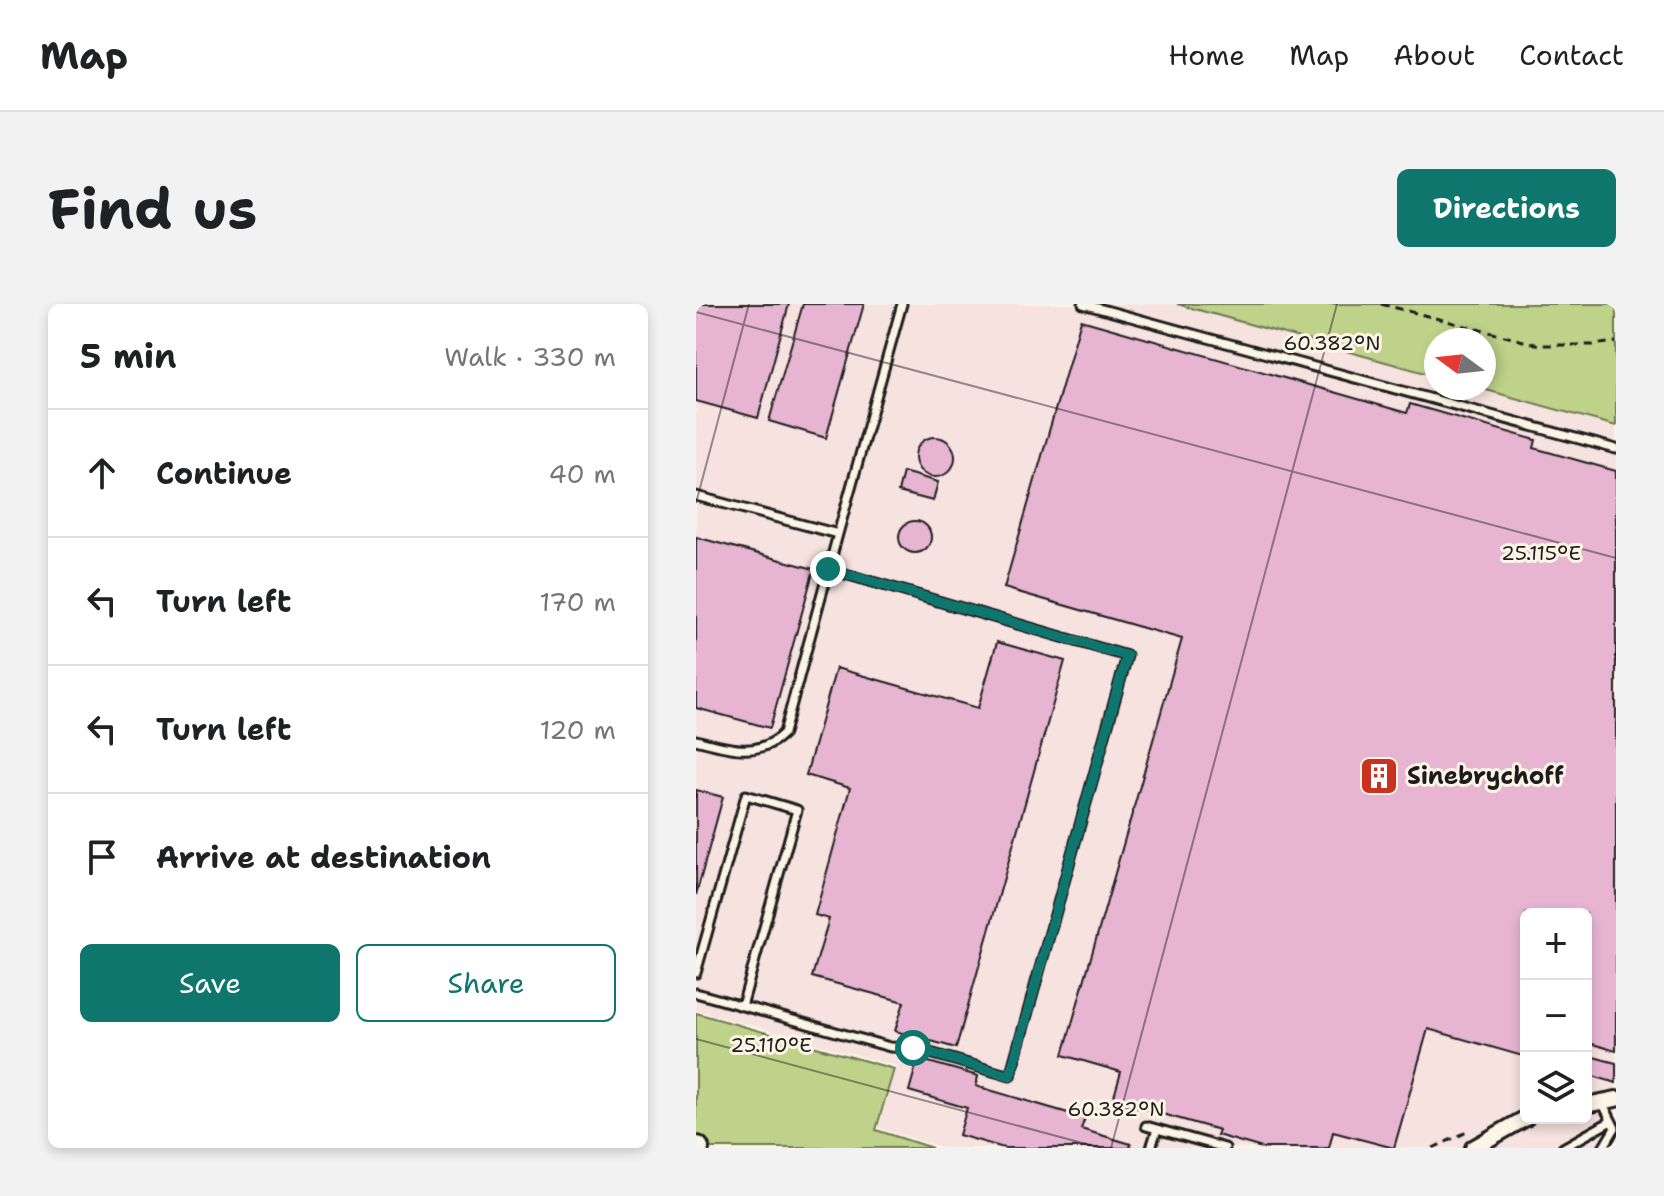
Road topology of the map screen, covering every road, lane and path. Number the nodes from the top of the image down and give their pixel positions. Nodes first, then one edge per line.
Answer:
1 (902, 304) edge
2 (1083, 304) edge
3 (1381, 304) edge
4 (1616, 342) edge
5 (1616, 449) edge
6 (696, 496) edge
7 (838, 534) junction
8 (828, 569) junction
9 (696, 740) edge
10 (696, 973) edge
11 (696, 993) edge
12 (742, 1006) junction
13 (1609, 1100) edge
14 (1520, 1121) edge
15 (1611, 1121) junction
16 (1146, 1126) dead end
17 (1157, 1129) junction
18 (1191, 1139) junction
19 (1151, 1148) edge
20 (1189, 1148) edge
21 (1225, 1148) edge
22 (1473, 1148) edge
23 (1563, 1148) edge
24 (1603, 1148) edge

1 - 7 lane
2 - 5 lane
3 - 4 path
6 - 7 lane
7 - 8 lane
8 - 9 lane
8 - 12 lane
10 - 12 lane
11 - 12 lane
13 - 15 lane
14 - 22 street
15 - 23 lane
15 - 24 lane
16 - 17 lane
17 - 18 lane
17 - 19 lane
18 - 20 lane
18 - 21 lane

